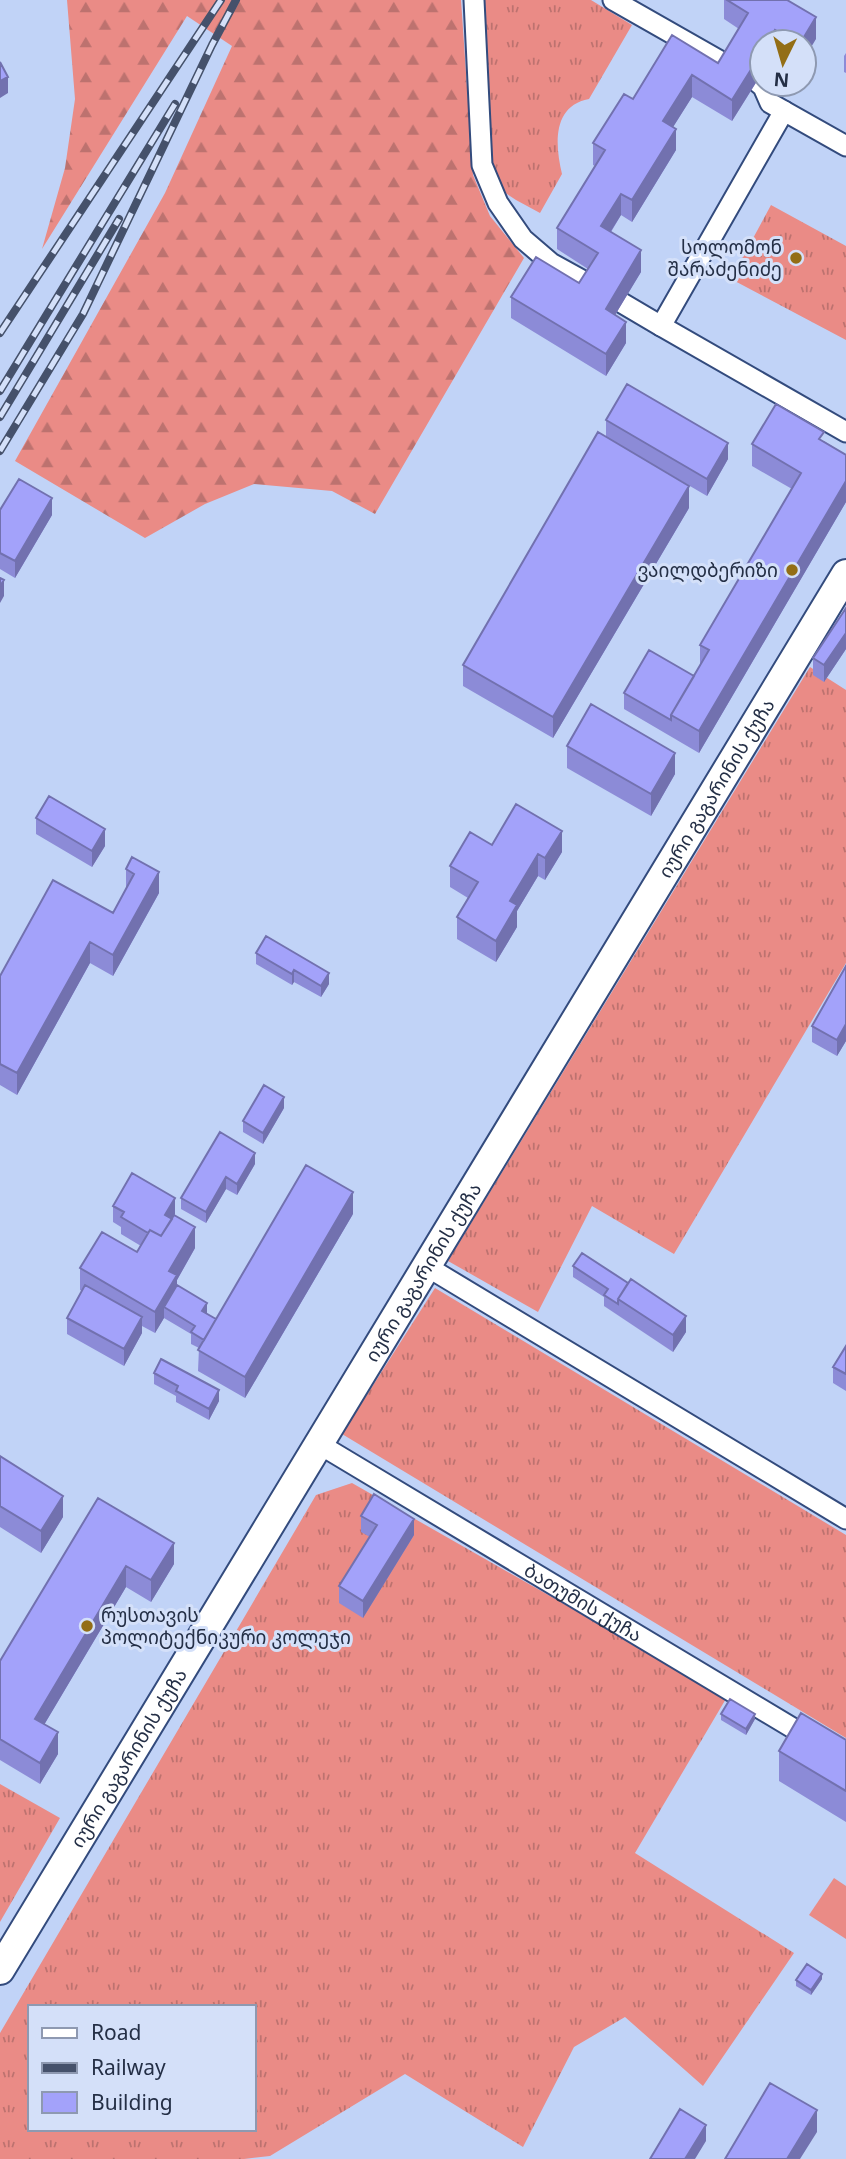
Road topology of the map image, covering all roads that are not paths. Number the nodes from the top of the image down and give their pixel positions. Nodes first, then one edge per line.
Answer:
1 (474, 0) edge
2 (613, 0) edge
3 (729, 66) edge
4 (768, 98) edge
5 (785, 111) junction
6 (846, 146) edge
7 (591, 285) edge
8 (622, 303) edge
9 (661, 326) junction
10 (846, 432) edge
11 (846, 574) edge
12 (426, 1266) junction
13 (319, 1444) junction
14 (846, 1519) edge
15 (846, 1760) edge
16 (0, 1970) edge

1 - 7 street
2 - 3 street
4 - 5 street
5 - 6 street
5 - 9 street
8 - 9 street
9 - 10 street
11 - 12 street, იური გაგარინის ქუჩა
12 - 13 street, იური გაგარინის ქუჩა
12 - 14 street
13 - 15 street, ბათუმის ქუჩა
13 - 16 street, იური გაგარინის ქუჩა

